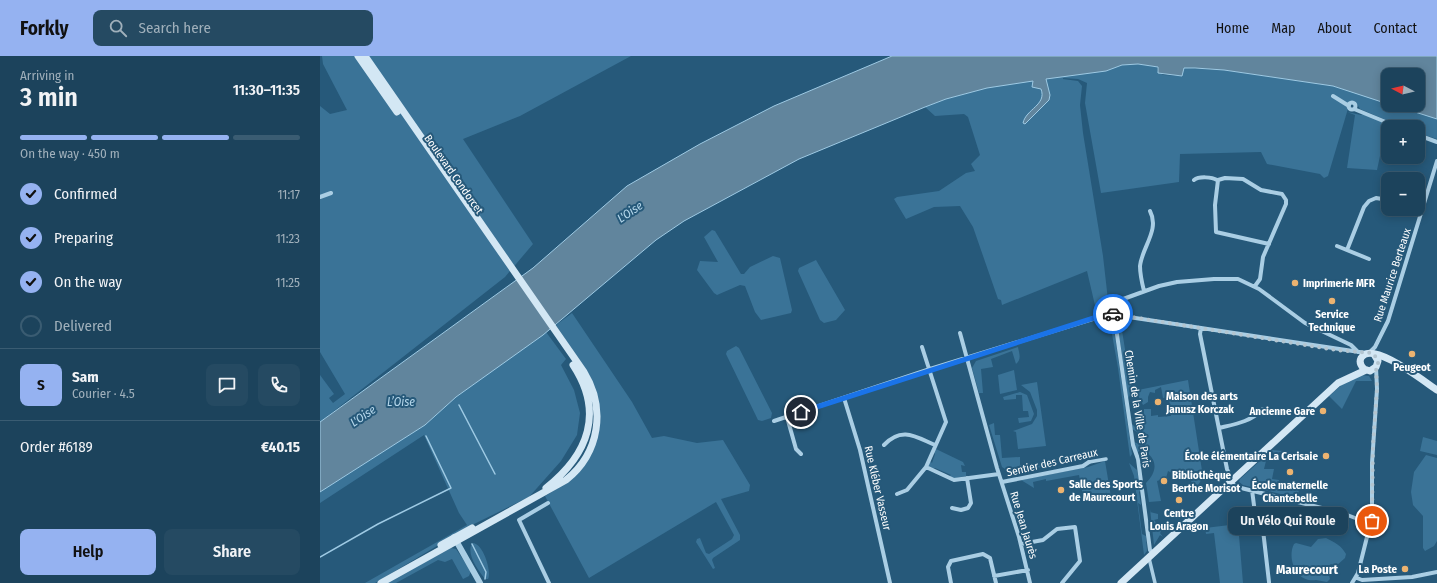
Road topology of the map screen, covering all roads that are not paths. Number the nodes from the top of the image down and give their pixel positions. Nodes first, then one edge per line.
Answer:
1 (358, 56) edge
2 (365, 56) edge
3 (1333, 96) dead end
4 (1383, 120) edge
5 (1425, 138) edge
6 (1437, 142) edge
7 (428, 151) junction
8 (1437, 161) edge
9 (1194, 180) dead end
10 (1217, 180) junction
11 (331, 193) dead end
12 (1425, 196) edge
13 (320, 197) edge
14 (1381, 199) edge
15 (1150, 211) dead end
16 (1418, 216) edge
17 (1269, 244) junction
18 (1337, 246) dead end
19 (1347, 250) junction
20 (1369, 259) dead end
21 (1255, 286) junction
22 (1144, 291) junction
23 (1114, 314) junction
24 (1201, 328) junction
25 (960, 333) dead end
26 (1350, 344) junction
27 (922, 347) dead end
28 (1351, 353) junction
29 (1370, 354) junction
30 (966, 358) junction
31 (1359, 359) junction
32 (1392, 360) junction
33 (1377, 365) junction
34 (930, 369) junction
35 (1367, 371) junction
36 (1346, 378) junction
37 (1377, 384) junction
38 (1437, 390) edge
39 (844, 398) junction
40 (1263, 409) dead end
41 (787, 417) junction
42 (774, 421) dead end
43 (1219, 428) junction
44 (884, 445) dead end
45 (935, 445) junction
46 (801, 454) dead end
47 (1106, 459) dead end
48 (1089, 462) joint
49 (926, 467) junction
50 (999, 474) junction
51 (967, 478) junction
52 (1231, 480) junction
53 (1002, 482) junction
54 (1252, 490) junction
55 (897, 494) dead end
56 (548, 503) dead end
57 (952, 508) dead end
58 (1342, 513) joint
59 (1371, 524) junction
60 (455, 540) junction
61 (1021, 544) junction
62 (1151, 556) junction
63 (1028, 570) junction
64 (1437, 572) edge
65 (994, 576) junction
66 (1358, 576) junction
67 (1392, 578) junction
68 (1400, 578) junction
69 (1269, 582) edge
70 (1396, 582) edge
71 (381, 583) edge
72 (480, 583) edge
73 (549, 583) edge
74 (890, 583) edge
75 (951, 583) edge
76 (996, 583) edge
77 (1030, 583) edge
78 (1062, 583) edge
79 (1121, 583) edge
80 (1155, 583) edge
81 (1352, 583) edge

1 - 7 main road, Boulevard Condorcet
2 - 7 main road, Boulevard Condorcet
3 - 4 street
5 - 6 street
7 - 60 main road, Boulevard Condorcet
8 - 12 street, Rue Maurice Berteaux
9 - 10 street
10 - 17 street
10 - 17 street
11 - 13 street
14 - 19 street
15 - 22 street
16 - 29 street, Rue Maurice Berteaux
17 - 21 street
18 - 19 street
19 - 20 street
21 - 22 street
21 - 26 street
22 - 23 street, Chemin de la Ville de Paris
23 - 24 street
23 - 30 street
23 - 62 street, Chemin de la Ville de Paris
24 - 28 street
24 - 43 street
25 - 30 street, Rue Jean Jaurès
26 - 28 street
26 - 31 street
27 - 34 street
28 - 31 street
28 - 31 street
29 - 31 main road
29 - 32 main road
29 - 33 main road
30 - 34 street
30 - 50 street, Rue Jean Jaurès
31 - 35 main road
31 - 36 main road
32 - 33 main road
32 - 38 main road
33 - 35 main road
33 - 37 street
34 - 39 street
34 - 45 street
35 - 36 main road
35 - 37 street
36 - 52 main road
37 - 59 street
39 - 41 street
39 - 74 street, Rue Kléber Vasseur
40 - 43 street
41 - 42 street
41 - 46 street
43 - 52 street
44 - 45 street
45 - 49 street
47 - 48 street, Sentier des Carreaux
48 - 53 street, Sentier des Carreaux
49 - 51 street
49 - 55 street
50 - 51 street
50 - 53 street, Rue Jean Jaurès
51 - 57 street
52 - 54 street
52 - 62 main road
53 - 61 street, Rue Jean Jaurès
54 - 58 street
54 - 69 street
56 - 73 street
58 - 59 street
59 - 66 street
60 - 71 main road, Boulevard Condorcet
60 - 72 street
61 - 63 street, Rue Jean Jaurès
61 - 78 street
62 - 79 main road
62 - 80 street, Chemin de la Ville de Paris
63 - 65 street
63 - 77 street, Rue Jean Jaurès
64 - 68 street
65 - 75 street
65 - 76 street
66 - 67 street
66 - 81 street
67 - 68 street
67 - 70 street
68 - 70 street

